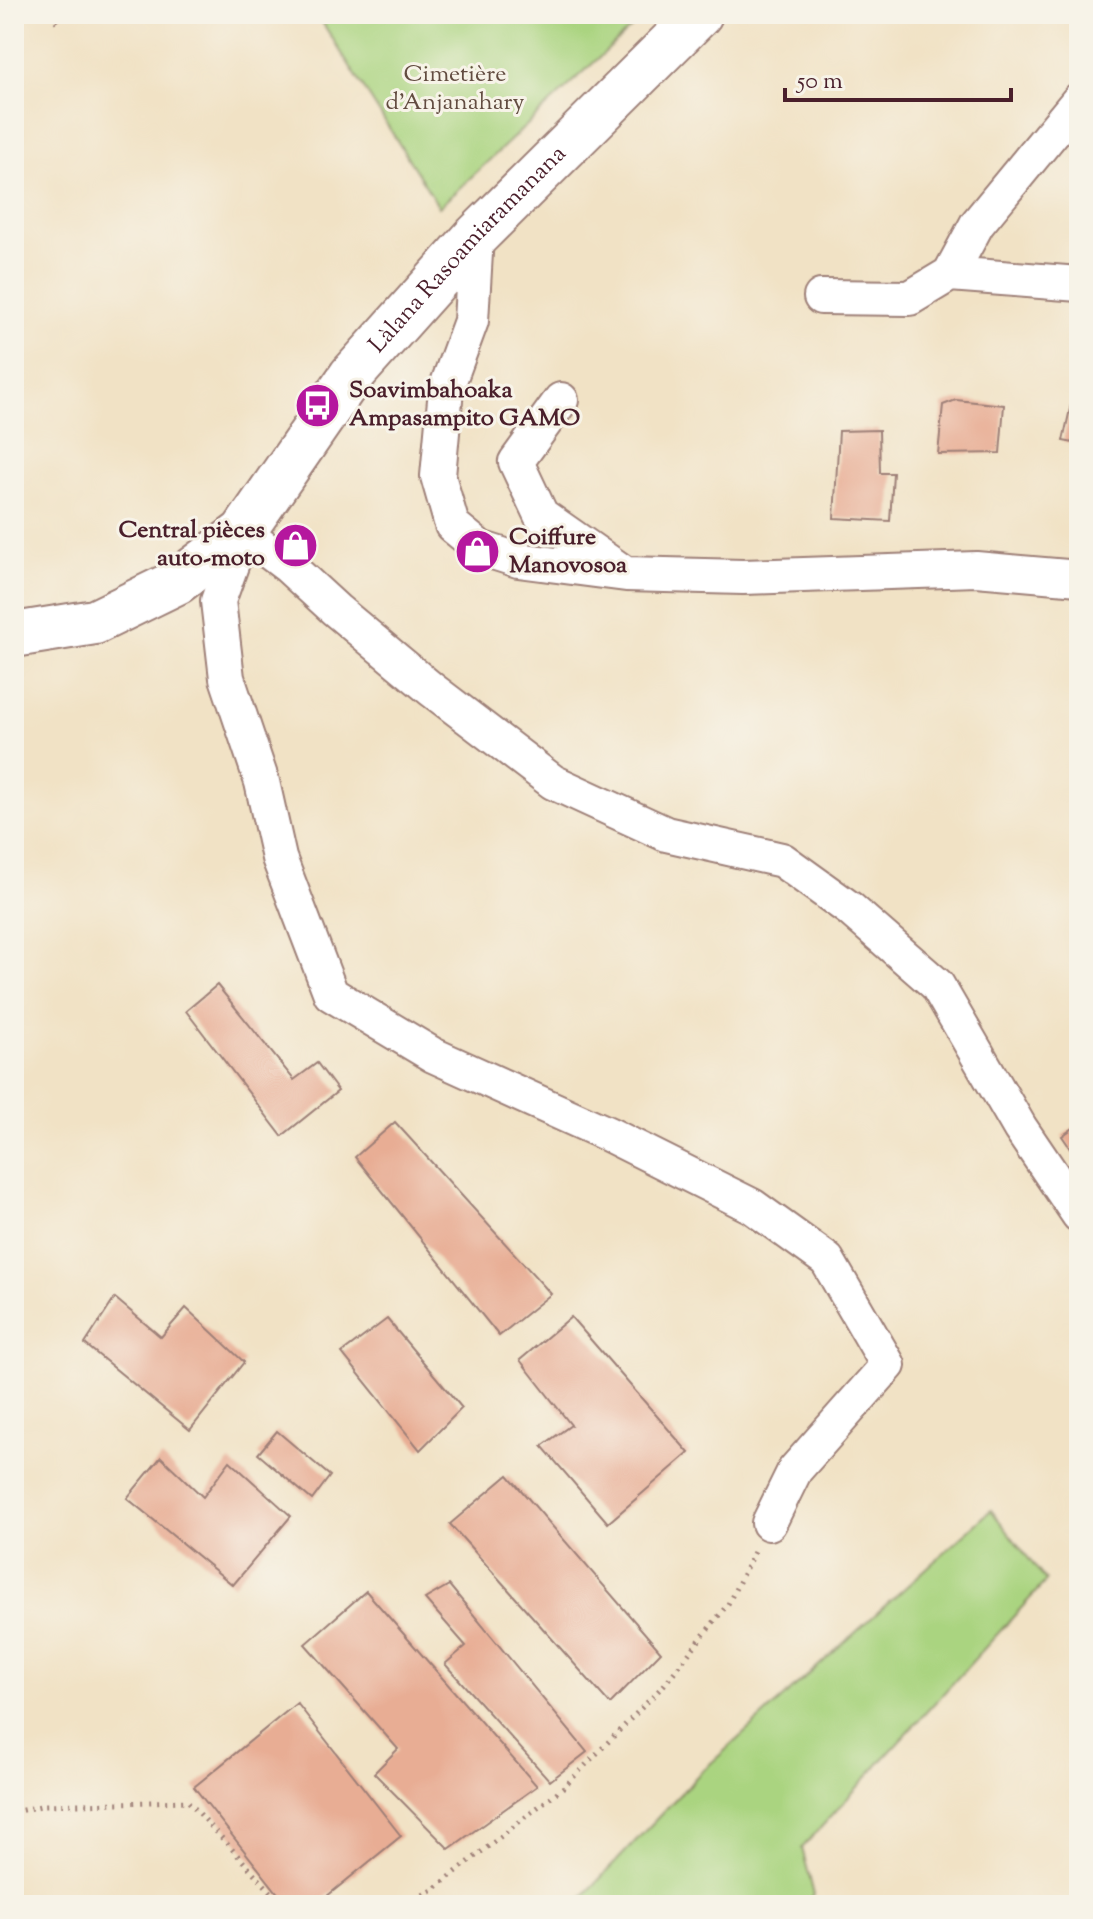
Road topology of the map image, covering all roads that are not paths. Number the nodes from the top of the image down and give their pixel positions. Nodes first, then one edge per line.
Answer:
1 (700, 14) edge
2 (1079, 100) edge
3 (476, 236) junction
4 (950, 274) junction
5 (1079, 284) edge
6 (821, 297) dead end
7 (561, 400) dead end
8 (243, 532) junction
9 (626, 574) junction
10 (1079, 578) edge
11 (14, 635) edge
12 (1079, 1215) edge
13 (769, 1523) road end

1 - 3 main road, Làlana Rasoamiaramanana
2 - 4 street
3 - 8 main road, Làlana Rasoamiaramanana
3 - 9 street
4 - 5 street
4 - 6 street
7 - 9 street
8 - 11 main road, Làlana Rasoamiaramanana
8 - 12 street
8 - 13 street
9 - 10 street

